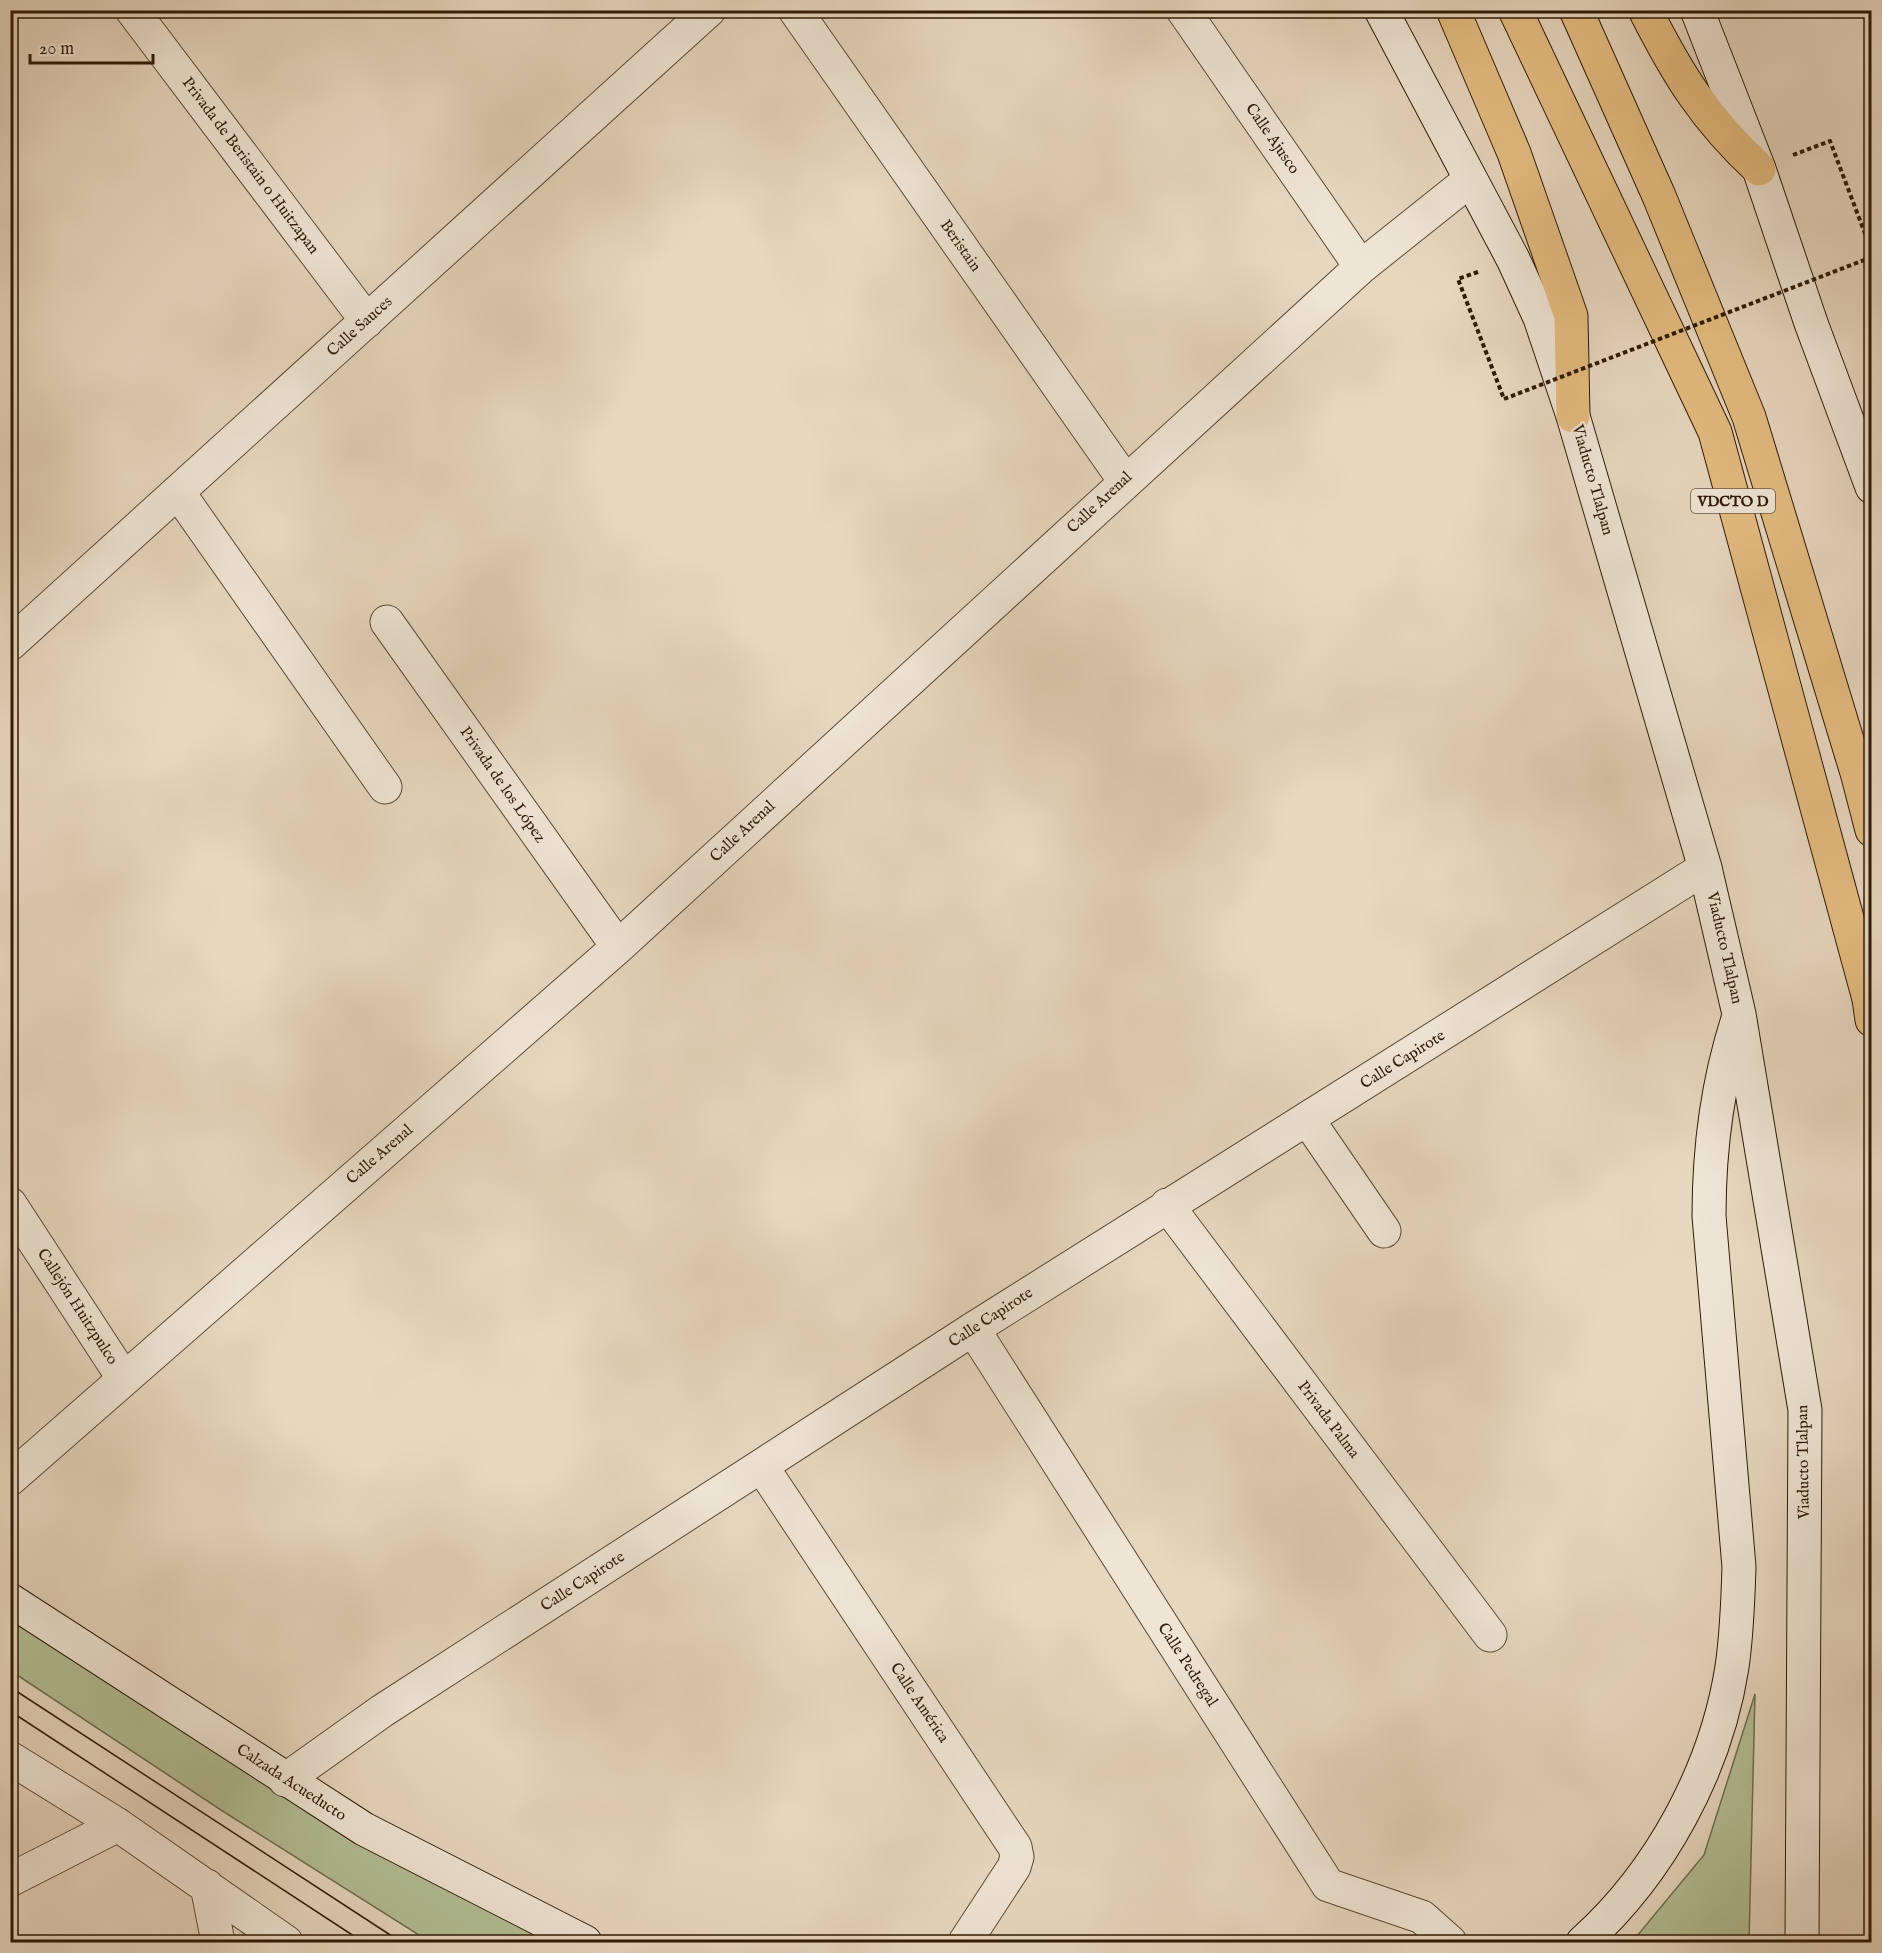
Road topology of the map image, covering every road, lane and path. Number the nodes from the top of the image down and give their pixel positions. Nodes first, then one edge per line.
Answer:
1 (132, 10) edge
2 (709, 10) edge
3 (795, 10) edge
4 (1183, 10) edge
5 (1381, 10) edge
6 (1453, 10) edge
7 (1515, 10) edge
8 (1576, 10) edge
9 (1645, 10) edge
10 (1697, 10) edge
11 (1830, 141) dead end
12 (1759, 168) junction
13 (1470, 180) junction
14 (1872, 252) edge
15 (1872, 257) edge
16 (1361, 267) junction
17 (1458, 279) dead end
18 (367, 321) junction
19 (1573, 416) junction
20 (1125, 481) junction
21 (1872, 487) edge
22 (178, 492) junction
23 (387, 622) dead end
24 (10, 644) edge
25 (385, 787) dead end
26 (1872, 830) edge
27 (1705, 868) junction
28 (618, 947) junction
29 (1739, 1014) junction
30 (1872, 1020) edge
31 (1308, 1120) junction
32 (10, 1204) edge
33 (1167, 1205) junction
34 (1384, 1231) dead end
35 (973, 1329) junction
36 (124, 1379) junction
37 (762, 1467) junction
38 (10, 1479) edge
39 (10, 1600) edge
40 (1490, 1635) dead end
41 (10, 1758) edge
42 (285, 1780) junction
43 (117, 1825) junction
44 (10, 1880) edge
45 (207, 1886) junction
46 (218, 1942) edge
47 (286, 1942) edge
48 (585, 1942) edge
49 (965, 1942) edge
50 (1450, 1942) edge
51 (1583, 1942) edge
52 (1802, 1942) edge

1 - 18 street, Privada de Beristain o Huitzapan
2 - 18 street, Calle Sauces
3 - 20 street, Beristain
4 - 16 street, Calle Ajusco
5 - 13 street, Viaducto Tlalpan
6 - 19 highway
7 - 30 highway, VDCTO D
8 - 26 highway, VDCTO D
9 - 12 highway
10 - 12 street
11 - 14 path
12 - 21 street
13 - 16 street, Calle Arenal
13 - 19 street, Viaducto Tlalpan
15 - 17 path, bridge
16 - 20 street, Calle Arenal
18 - 22 street, Calle Sauces
19 - 27 street, Viaducto Tlalpan
20 - 28 street, Calle Arenal
22 - 24 street, Calle Sauces
22 - 25 street
23 - 28 street, Privada de los López
27 - 29 street, Viaducto Tlalpan
27 - 31 street, Calle Capirote
28 - 36 street, Calle Arenal
29 - 51 street
29 - 52 street, Viaducto Tlalpan
31 - 33 street, Calle Capirote
31 - 34 street
32 - 36 street, Callejón Huitzpulco
33 - 35 street, Calle Capirote
33 - 40 street, Privada Palma
35 - 37 street, Calle Capirote
35 - 50 street, Calle Pedregal
36 - 38 street, Calle Arenal
37 - 42 street, Calle Capirote
37 - 49 street, Calle América
39 - 42 street, Calzada Acueducto
41 - 43 street
42 - 48 street, Calzada Acueducto
43 - 44 street
43 - 45 street
45 - 46 street
45 - 47 street

